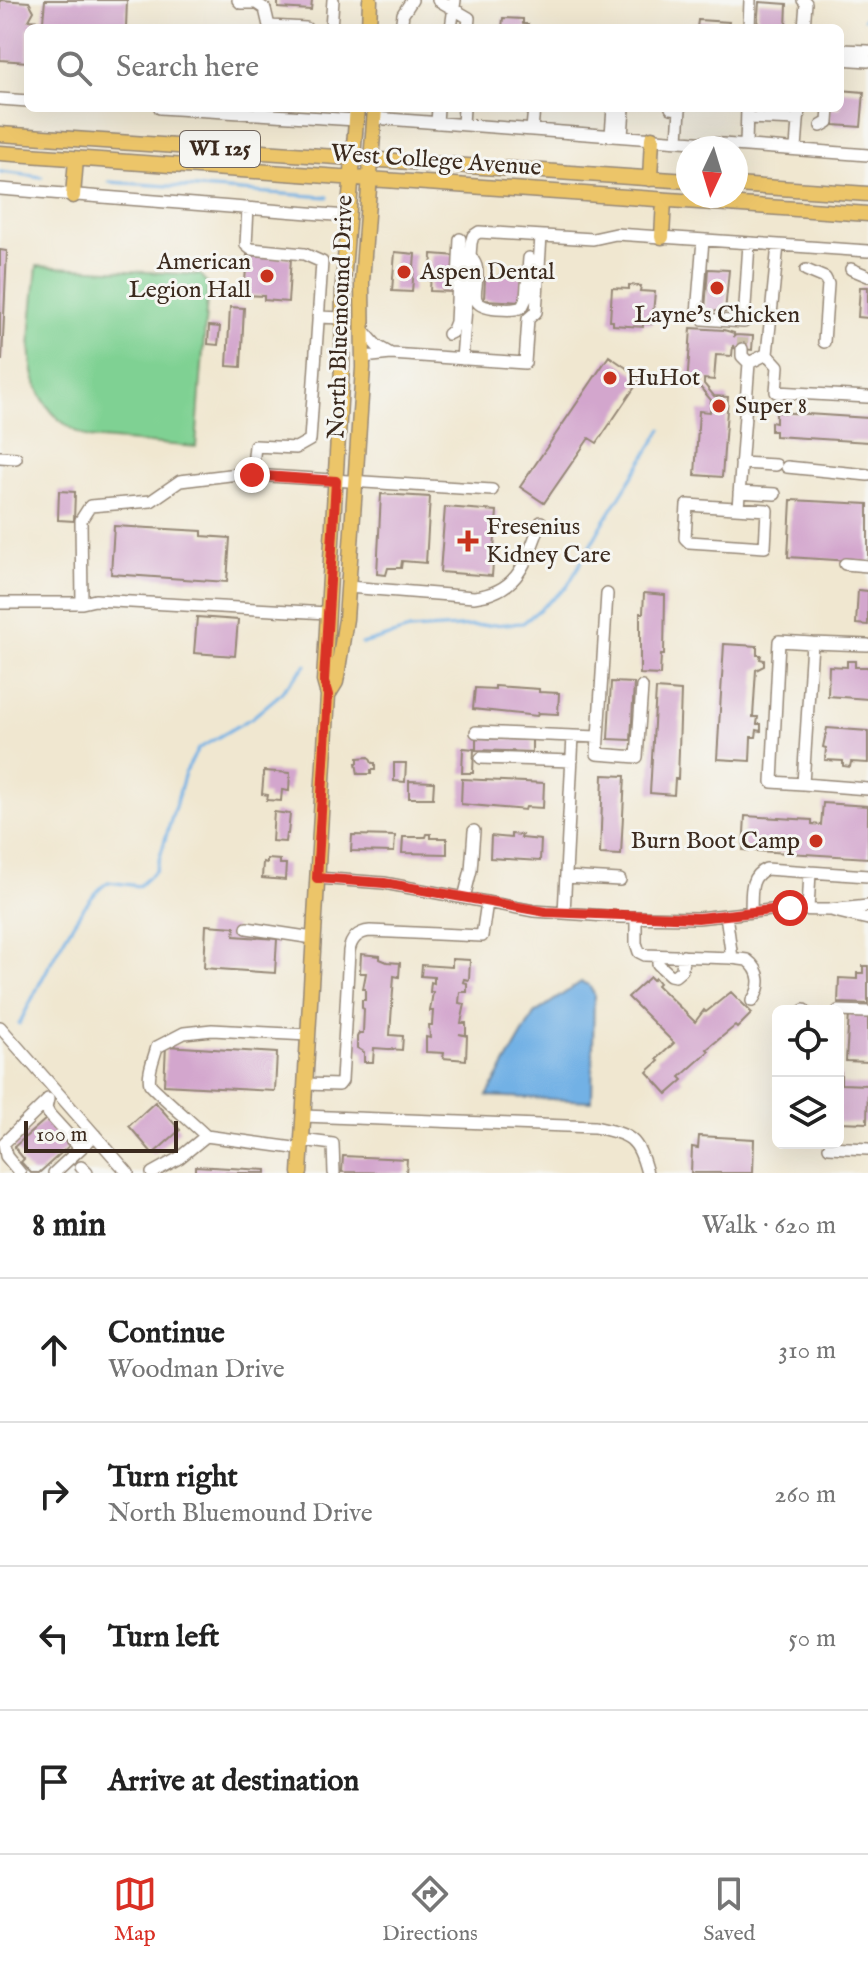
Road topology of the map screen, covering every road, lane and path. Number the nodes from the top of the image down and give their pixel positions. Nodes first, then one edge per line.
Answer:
1 (238, 0) edge
2 (333, 0) edge
3 (370, 0) edge
4 (412, 0) edge
5 (438, 0) edge
6 (750, 0) edge
7 (803, 0) edge
8 (454, 4) edge
9 (268, 24) edge
10 (331, 24) edge
11 (369, 24) edge
12 (402, 24) edge
13 (452, 24) edge
14 (468, 24) edge
15 (749, 24) edge
16 (804, 24) edge
17 (844, 50) edge
18 (868, 51) edge
19 (844, 59) edge
20 (868, 61) edge
21 (0, 99) edge
22 (24, 101) edge
23 (265, 112) edge
24 (438, 112) edge
25 (464, 112) edge
26 (534, 112) edge
27 (613, 112) edge
28 (623, 112) edge
29 (680, 112) edge
30 (829, 112) edge
31 (375, 113) edge
32 (747, 113) edge
33 (356, 114) edge
34 (400, 114) edge
35 (798, 114) edge
36 (437, 123) junction
37 (463, 124) junction
38 (821, 126) dead end
39 (532, 129) junction
40 (0, 134) edge
41 (616, 135) junction
42 (678, 136) edge
43 (746, 136) edge
44 (652, 138) junction
45 (676, 140) edge
46 (748, 145) edge
47 (796, 148) junction
48 (0, 153) edge
49 (868, 155) edge
50 (352, 158) junction
51 (76, 159) junction
52 (370, 160) junction
53 (351, 177) junction
54 (368, 179) junction
55 (650, 179) junction
56 (676, 180) edge
57 (748, 186) edge
58 (0, 189) edge
59 (868, 194) edge
60 (73, 196) junction
61 (664, 200) junction
62 (248, 208) junction
63 (868, 214) edge
64 (347, 216) junction
65 (541, 236) junction
66 (662, 237) junction
67 (460, 239) dead end
68 (703, 240) junction
69 (749, 243) junction
70 (778, 245) junction
71 (868, 251) edge
72 (469, 254) junction
73 (529, 258) dead end
74 (851, 269) dead end
75 (806, 270) dead end
76 (868, 276) edge
77 (343, 294) junction
78 (318, 317) junction
79 (343, 318) junction
80 (363, 330) junction
81 (448, 334) dead end
82 (824, 342) dead end
83 (742, 349) tunnel mouth
84 (391, 354) junction
85 (767, 354) junction
86 (363, 357) junction
87 (462, 359) junction
88 (749, 363) junction
89 (868, 397) edge
90 (0, 457) edge
91 (16, 458) dead end
92 (741, 463) junction
93 (252, 475) junction
94 (868, 475) edge
95 (336, 481) junction
96 (356, 482) junction
97 (492, 490) dead end
98 (739, 492) junction
99 (775, 494) dead end
100 (738, 508) junction
101 (541, 522) dead end
102 (845, 564) dead end
103 (868, 566) edge
104 (348, 587) junction
105 (607, 594) dead end
106 (0, 603) edge
107 (82, 603) junction
108 (327, 613) junction
109 (812, 643) junction
110 (868, 645) edge
111 (642, 687) dead end
112 (328, 695) junction
113 (476, 732) dead end
114 (573, 736) junction
115 (598, 737) junction
116 (481, 758) dead end
117 (572, 761) junction
118 (803, 784) junction
119 (868, 789) edge
120 (474, 831) dead end
121 (810, 872) junction
122 (868, 876) edge
123 (566, 877) junction
124 (317, 878) junction
125 (620, 880) dead end
126 (464, 898) junction
127 (487, 902) junction
128 (868, 906) edge
129 (808, 909) junction
130 (829, 910) junction
131 (751, 912) junction
132 (564, 913) junction
133 (726, 915) junction
134 (636, 918) junction
135 (868, 919) edge
136 (247, 928) dead end
137 (313, 938) junction
138 (658, 956) junction
139 (683, 956) junction
140 (732, 958) junction
141 (752, 1001) dead end
142 (844, 1011) edge
143 (868, 1012) edge
144 (0, 1027) edge
145 (308, 1035) junction
146 (305, 1084) junction
147 (57, 1090) junction
148 (47, 1101) junction
149 (303, 1116) junction
150 (95, 1135) junction
151 (206, 1136) junction
152 (301, 1145) junction
153 (80, 1148) junction
154 (844, 1148) edge
155 (868, 1149) edge
156 (20, 1173) edge
157 (54, 1173) edge
158 (128, 1173) edge
159 (152, 1173) edge
160 (300, 1173) edge
161 (334, 1173) edge
162 (647, 1173) edge

1 - 9 street
2 - 10 street
3 - 11 main road
4 - 12 street
5 - 8 street
6 - 15 street
7 - 16 street
8 - 13 street
8 - 14 street
17 - 18 street
19 - 20 street
21 - 22 street
23 - 33 street
24 - 36 street
25 - 37 street
26 - 39 street
27 - 41 street
28 - 41 street
29 - 42 street
30 - 38 street
31 - 34 street
31 - 52 main road, North Bluemound Drive
32 - 35 street
32 - 43 street
33 - 50 main road, North Bluemound Drive
34 - 36 street
35 - 47 street
36 - 37 street
37 - 39 street
39 - 41 street
40 - 50 main road, West College Avenue / WI 125
41 - 44 street
44 - 45 street
44 - 55 main road
46 - 47 street
47 - 49 street
48 - 51 main road, West College Avenue / WI 125
50 - 52 main road, West College Avenue / WI 125
50 - 53 main road, North Bluemound Drive
51 - 53 main road, West College Avenue / WI 125
51 - 60 main road
52 - 54 main road, North Bluemound Drive
52 - 55 main road, West College Avenue / WI 125
53 - 54 main road, West College Avenue / WI 125
53 - 64 main road, North Bluemound Drive
54 - 61 main road, West College Avenue / WI 125
54 - 80 main road, North Bluemound Drive
55 - 56 main road, West College Avenue / WI 125
57 - 59 main road
58 - 60 street
60 - 62 street
61 - 63 main road, West College Avenue / WI 125
61 - 66 main road
62 - 64 street
62 - 78 street
64 - 77 main road, North Bluemound Drive
65 - 66 street
65 - 72 street
65 - 87 street
66 - 68 street
67 - 81 street
68 - 69 street
68 - 69 street
69 - 70 street
70 - 71 street
70 - 85 street
72 - 73 street
72 - 87 street
74 - 76 street
75 - 82 street
77 - 79 main road, North Bluemound Drive
77 - 86 main road
78 - 79 street
78 - 93 street
79 - 95 main road, North Bluemound Drive
80 - 84 street
80 - 86 main road, North Bluemound Drive
83 - 88 street
84 - 86 street
84 - 87 street
85 - 88 street
85 - 89 street
86 - 96 main road, North Bluemound Drive
88 - 92 street
90 - 91 street
92 - 94 street
92 - 98 street
93 - 95 street
93 - 107 street
95 - 96 street
95 - 108 main road, North Bluemound Drive
96 - 97 street
96 - 104 main road, North Bluemound Drive
98 - 99 street
98 - 100 street
100 - 100 street
101 - 104 street
102 - 103 street
104 - 112 main road, North Bluemound Drive
105 - 115 street
106 - 107 street
107 - 108 street
108 - 112 main road, North Bluemound Drive
109 - 110 street
109 - 118 street
109 - 118 street
111 - 115 street
112 - 124 main road, North Bluemound Drive
113 - 114 street
114 - 115 street
114 - 117 street
116 - 117 street
117 - 123 street
118 - 119 street
120 - 126 street
121 - 122 street
121 - 129 street
121 - 131 street
123 - 125 street
123 - 132 street
124 - 126 street
124 - 137 main road, North Bluemound Drive
126 - 127 street
127 - 132 street
127 - 146 street
128 - 130 street
129 - 130 street
129 - 131 street
130 - 135 street
131 - 133 street
132 - 134 street
133 - 134 street
133 - 140 street
134 - 138 street
136 - 137 street
137 - 145 main road, North Bluemound Drive
138 - 139 street
138 - 139 street
139 - 140 street
140 - 141 street
142 - 143 street
144 - 147 street
145 - 146 main road, North Bluemound Drive
145 - 151 street
146 - 149 main road, North Bluemound Drive
147 - 148 street
147 - 150 street
148 - 153 street
148 - 156 street
149 - 152 main road, North Bluemound Drive
149 - 162 street
150 - 153 street
150 - 158 street
151 - 152 street
151 - 159 street
152 - 160 main road, North Bluemound Drive
152 - 161 street
153 - 157 street
154 - 155 street

